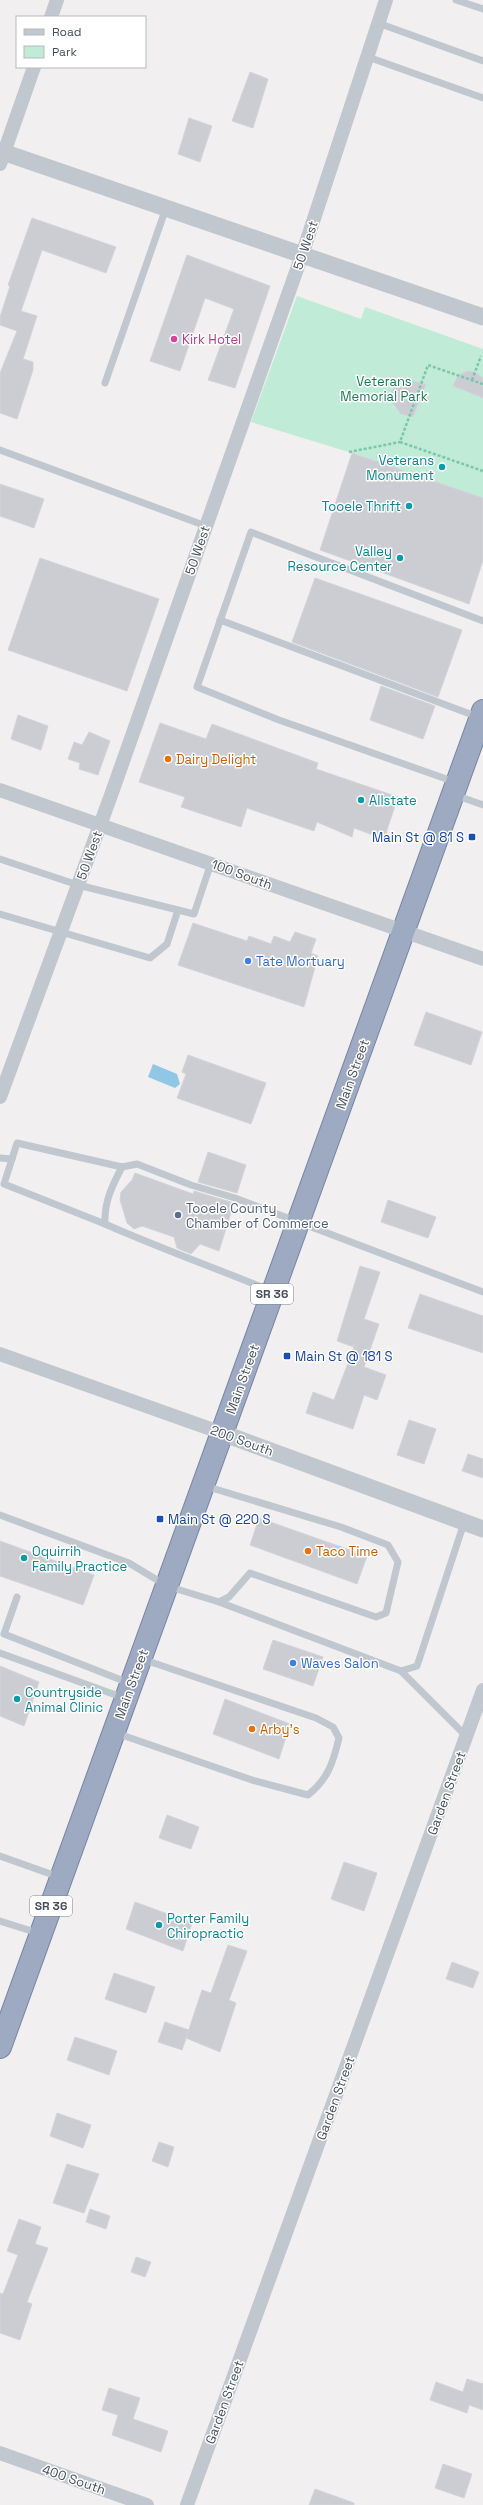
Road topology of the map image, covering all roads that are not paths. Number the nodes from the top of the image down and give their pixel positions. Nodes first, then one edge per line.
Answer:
1 (57, 0) edge
2 (386, 0) edge
3 (456, 0) edge
4 (483, 9) edge
5 (51, 16) edge
6 (378, 23) junction
7 (368, 57) junction
8 (483, 61) edge
9 (34, 68) edge
10 (483, 98) edge
11 (2, 156) edge
12 (166, 208) junction
13 (302, 255) junction
14 (483, 317) edge
15 (105, 383) dead end
16 (0, 450) edge
17 (206, 526) junction
18 (220, 620) junction
19 (483, 621) edge
20 (482, 714) edge
21 (455, 789) junction
22 (0, 790) edge
23 (483, 805) edge
24 (100, 823) junction
25 (0, 859) edge
26 (212, 863) junction
27 (78, 885) junction
28 (178, 910) junction
29 (0, 914) edge
30 (403, 932) junction
31 (60, 933) junction
32 (483, 959) edge
33 (0, 1097) edge
34 (0, 1158) edge
35 (12, 1159) junction
36 (122, 1167) junction
37 (298, 1222) junction
38 (105, 1224) junction
39 (273, 1292) junction
40 (483, 1292) edge
41 (0, 1354) edge
42 (222, 1433) junction
43 (203, 1486) junction
44 (0, 1515) edge
45 (464, 1523) junction
46 (483, 1529) edge
47 (167, 1586) junction
48 (17, 1597) dead end
49 (219, 1602) junction
50 (0, 1653) edge
51 (140, 1658) junction
52 (401, 1671) junction
53 (483, 1690) edge
54 (129, 1691) junction
55 (114, 1732) junction
56 (466, 1736) junction
57 (0, 1856) edge
58 (61, 1877) junction
59 (0, 1921) edge
60 (41, 1934) junction
61 (0, 2047) edge
62 (0, 2453) edge
63 (147, 2505) edge
64 (187, 2505) edge

1 - 5 street
2 - 6 street, 50 West
3 - 4 lane
6 - 7 street, 50 West
6 - 8 lane
7 - 10 lane
7 - 13 street, 50 West
9 - 11 street
11 - 12 street
12 - 13 street
12 - 15 lane
13 - 14 street
13 - 17 street, 50 West
16 - 17 lane
17 - 24 street, 50 West
18 - 19 lane
18 - 20 lane
18 - 21 lane
20 - 21 highway, Main Street / SR 36
21 - 23 lane
21 - 30 highway, Main Street / SR 36
22 - 24 street, 100 South
24 - 26 street, 100 South
24 - 27 street, 50 West
25 - 27 lane
26 - 28 lane
26 - 30 street, 100 South
27 - 28 lane
27 - 31 street, 50 West
28 - 31 lane
29 - 31 lane
30 - 32 street, 100 South
30 - 37 highway, Main Street / SR 36
31 - 33 street, 50 West
34 - 35 lane
35 - 36 lane
35 - 38 lane
36 - 37 lane
36 - 38 lane
37 - 39 highway, Main Street / SR 36
37 - 40 lane
38 - 39 lane
39 - 42 highway, Main Street / SR 36
41 - 42 street, 200 South
42 - 43 highway, Main Street / SR 36
42 - 45 street, 200 South
43 - 47 highway, Main Street / SR 36
43 - 49 lane
44 - 47 lane
45 - 46 street, 200 South
45 - 52 lane
47 - 49 lane
47 - 51 highway, Main Street / SR 36
48 - 54 lane
49 - 52 lane
50 - 54 lane
51 - 54 highway, Main Street / SR 36
51 - 55 lane
52 - 56 lane
53 - 56 street, Garden Street
54 - 55 highway, Main Street / SR 36
55 - 58 highway, Main Street / SR 36
56 - 64 street, Garden Street
57 - 58 lane
58 - 60 highway, Main Street / SR 36
59 - 60 lane
60 - 61 highway, Main Street / SR 36
62 - 63 street, 400 South

